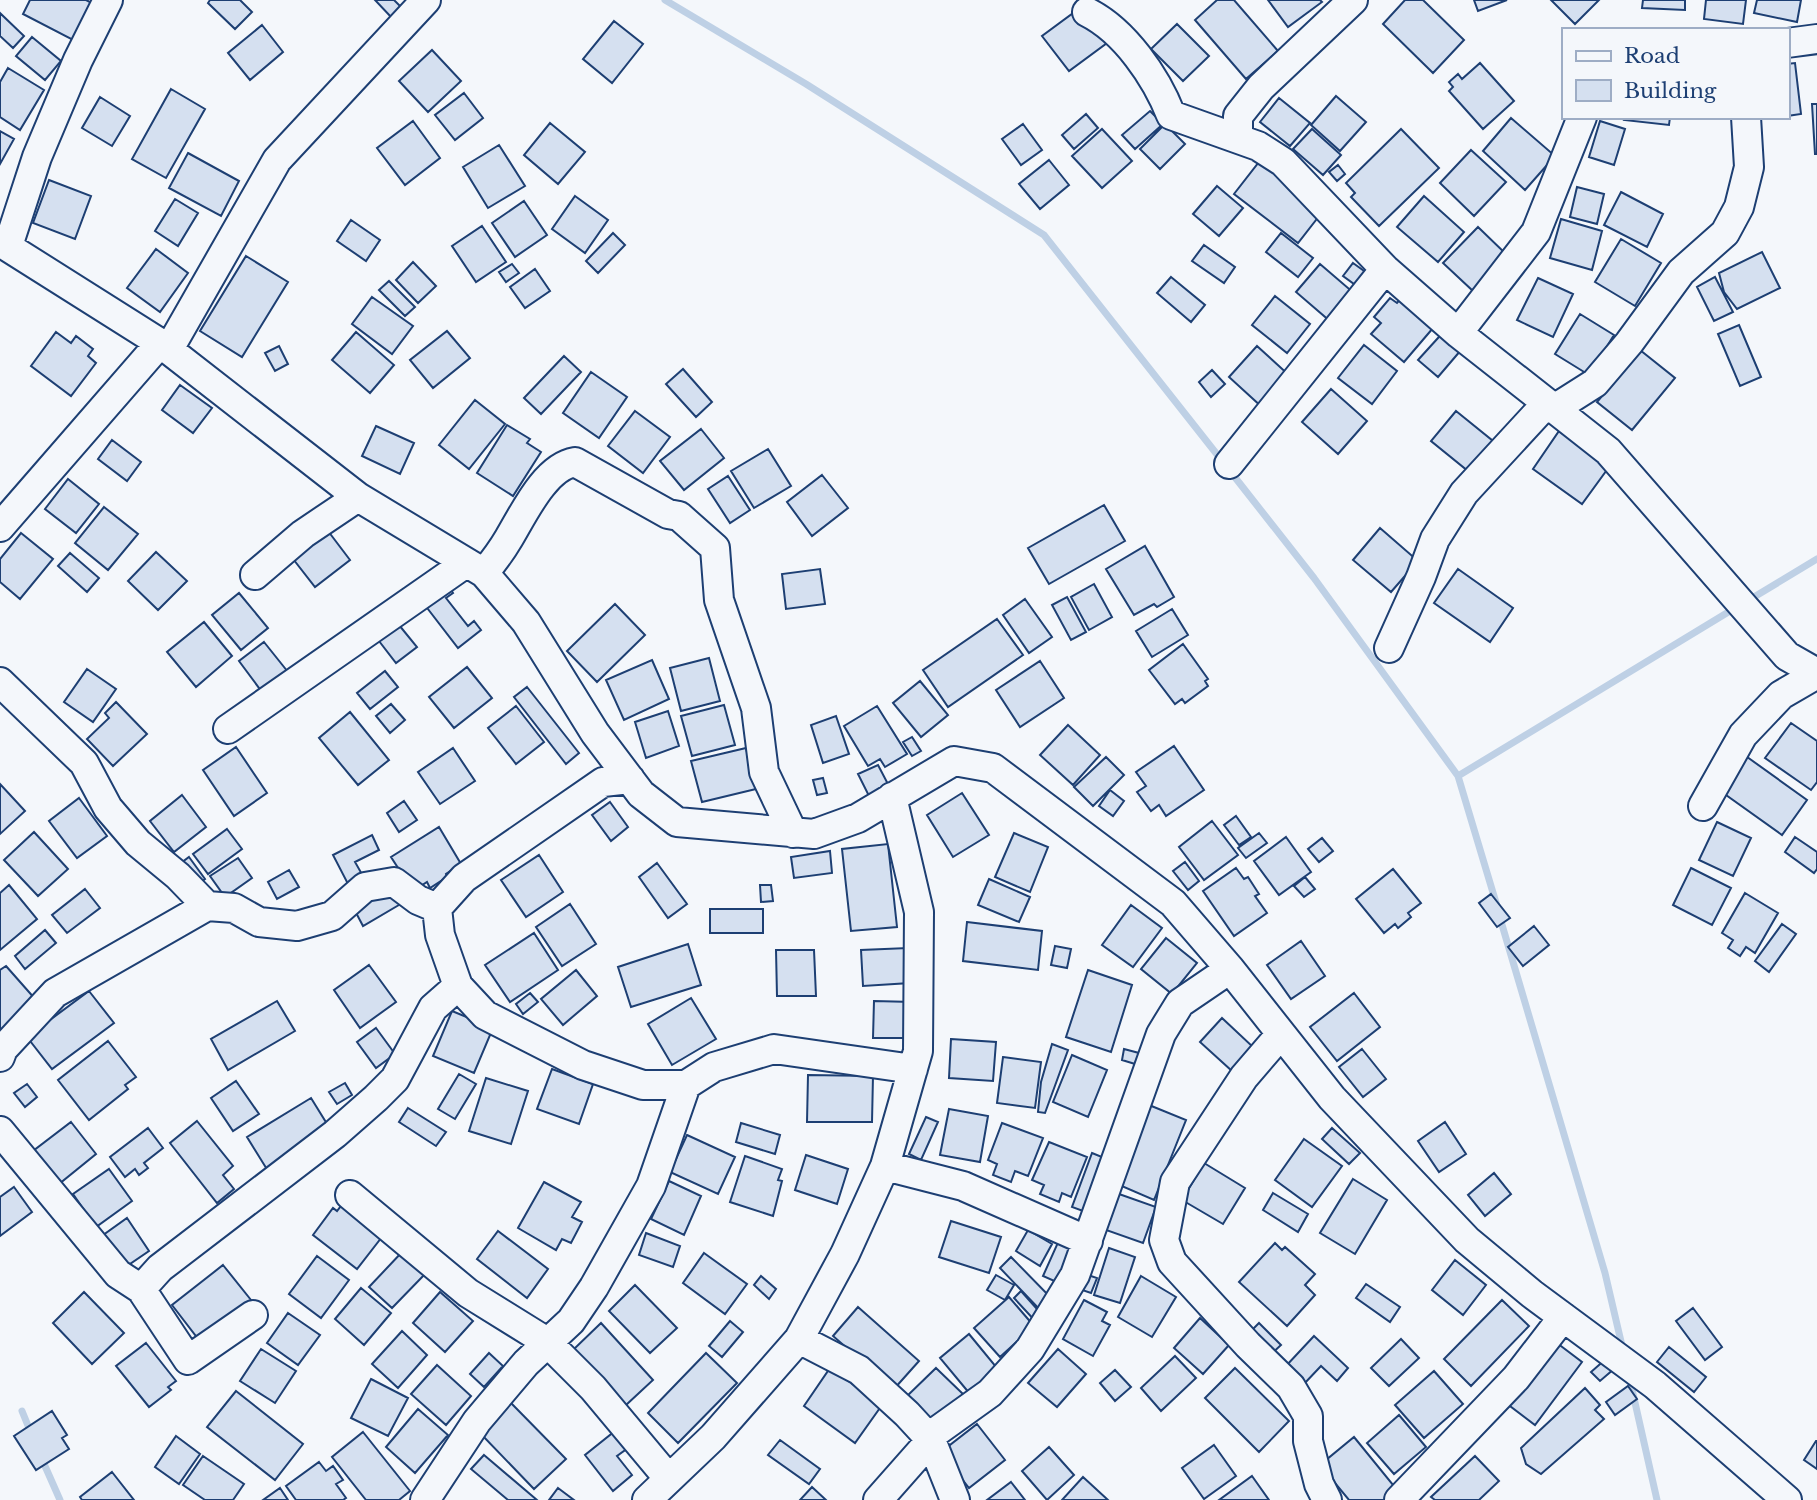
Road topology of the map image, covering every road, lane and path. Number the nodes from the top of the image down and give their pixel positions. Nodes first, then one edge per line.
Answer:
1 (108, 0) edge
2 (426, 0) edge
3 (1353, 0) edge
4 (1087, 12) dead end
5 (1817, 38) edge
6 (1789, 43) edge
7 (1581, 119) edge
8 (1746, 119) edge
9 (1238, 138) junction
10 (4, 244) edge
11 (1385, 269) junction
12 (1458, 333) junction
13 (164, 346) junction
14 (1551, 406) junction
15 (1229, 464) dead end
16 (358, 497) junction
17 (0, 527) edge
18 (475, 568) junction
19 (254, 575) dead end
20 (1389, 648) dead end
21 (1817, 673) edge
22 (0, 682) edge
23 (228, 729) dead end
24 (630, 779) junction
25 (892, 797) junction
26 (1703, 806) dead end
27 (793, 832) junction
28 (207, 906) junction
29 (437, 908) junction
30 (1230, 969) junction
31 (458, 986) junction
32 (1281, 1034) junction
33 (1, 1051) edge
34 (913, 1069) junction
35 (685, 1086) junction
36 (0, 1131) edge
37 (885, 1166) junction
38 (350, 1195) dead end
39 (1088, 1241) junction
40 (141, 1289) junction
41 (253, 1315) dead end
42 (1563, 1317) junction
43 (799, 1339) junction
44 (547, 1342) junction
45 (931, 1440) junction
46 (669, 1479) junction
47 (1782, 1498) edge
48 (425, 1500) edge
49 (647, 1500) edge
50 (878, 1500) edge
51 (955, 1500) edge
52 (1327, 1500) edge
53 (1399, 1500) edge

1 - 10 street
2 - 13 street
3 - 9 street
4 - 9 street
5 - 6 street
7 - 12 street
8 - 14 street
9 - 11 street
10 - 13 street
11 - 12 street
11 - 15 street
12 - 14 street
13 - 16 street
13 - 17 street
14 - 20 street
14 - 21 street
16 - 18 street
16 - 19 street
18 - 23 street
18 - 24 street
18 - 27 street
21 - 26 street
22 - 28 street
24 - 27 street
24 - 29 street
25 - 27 street
25 - 30 street
25 - 34 street
28 - 29 street
28 - 33 street
29 - 31 street
30 - 32 street
30 - 39 street
31 - 35 street
31 - 40 street
32 - 42 street
32 - 52 street
34 - 35 street
34 - 37 street
35 - 44 street
36 - 40 street
37 - 39 street
37 - 43 street
38 - 44 street
39 - 45 street
40 - 41 street
42 - 47 street
42 - 53 street
43 - 45 street
43 - 46 street
44 - 46 street
44 - 48 street
45 - 50 street
45 - 51 street
46 - 49 street

